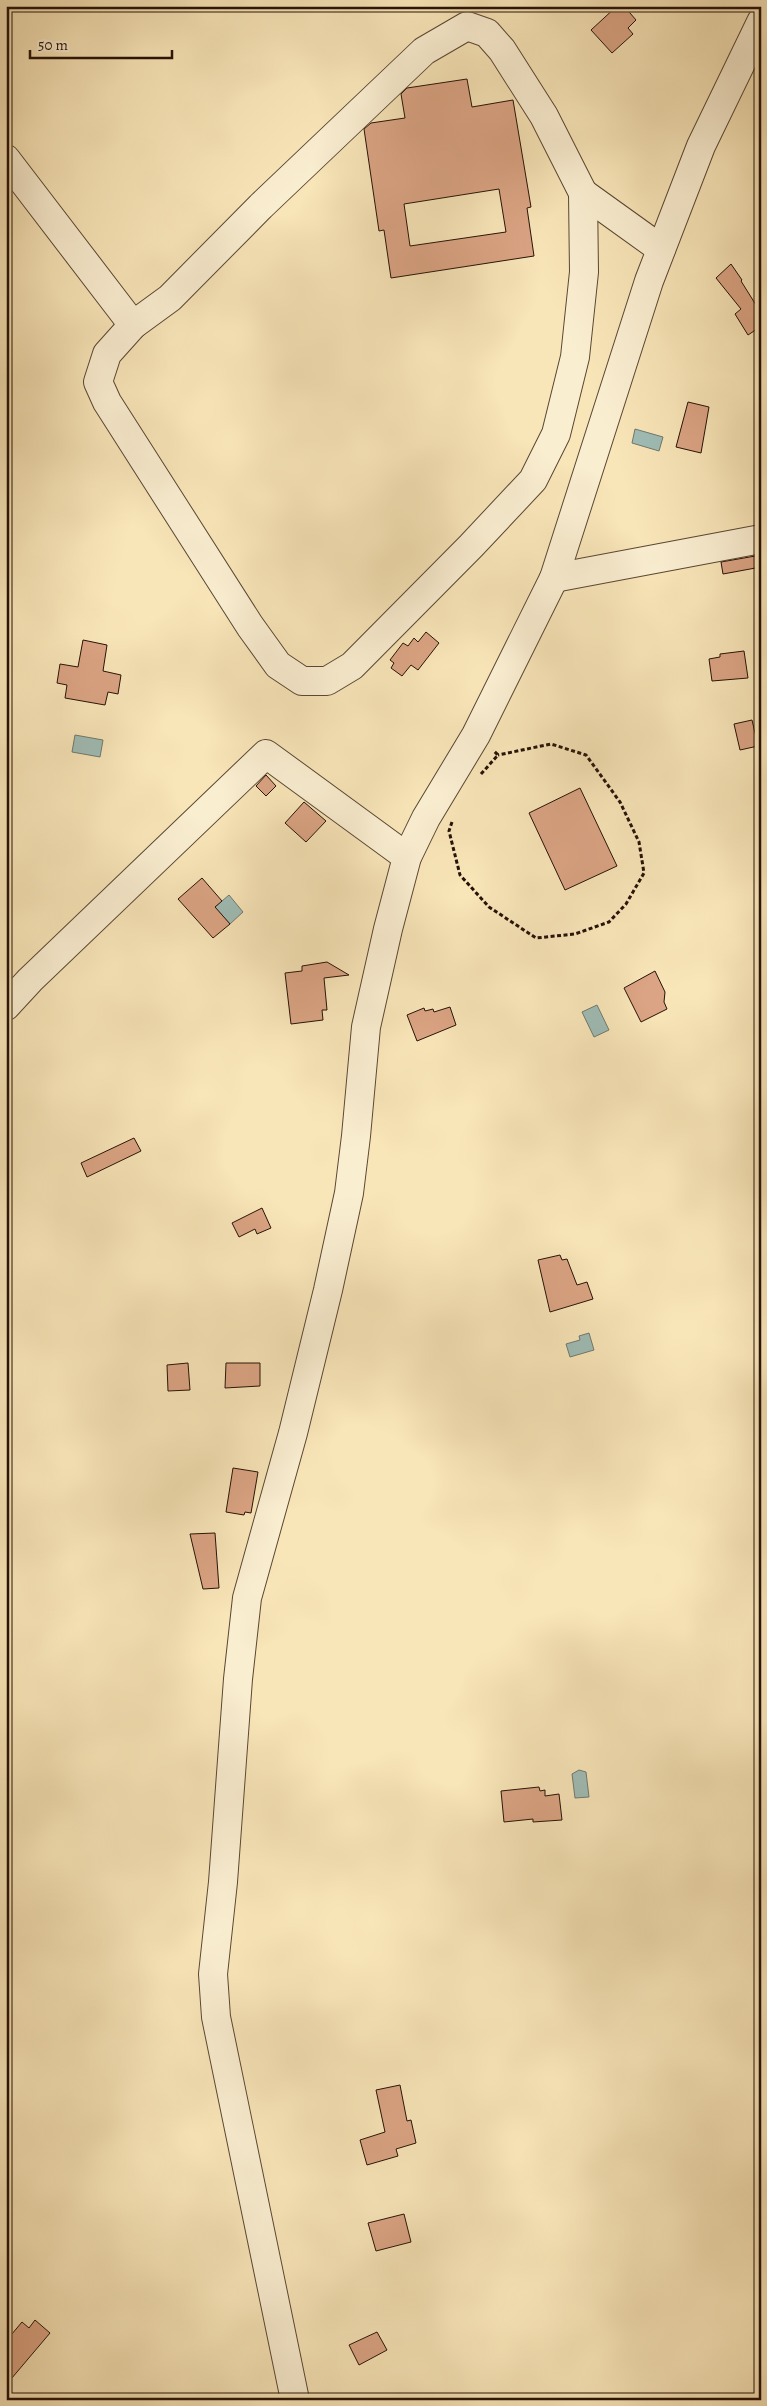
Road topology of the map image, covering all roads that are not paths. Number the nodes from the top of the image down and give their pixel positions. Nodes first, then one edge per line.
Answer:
1 (761, 22) edge
2 (6, 159) edge
3 (584, 192) junction
4 (661, 249) junction
5 (133, 325) junction
6 (556, 434) junction
7 (596, 446) junction
8 (761, 539) edge
9 (554, 578) junction
10 (408, 857) junction
11 (6, 1006) edge
12 (295, 2400) edge

1 - 4 street
2 - 5 street
3 - 4 street
3 - 5 street
3 - 6 street
4 - 7 street
5 - 6 street
6 - 7 street
7 - 9 street
8 - 9 street
9 - 10 street
10 - 11 street
10 - 12 street

